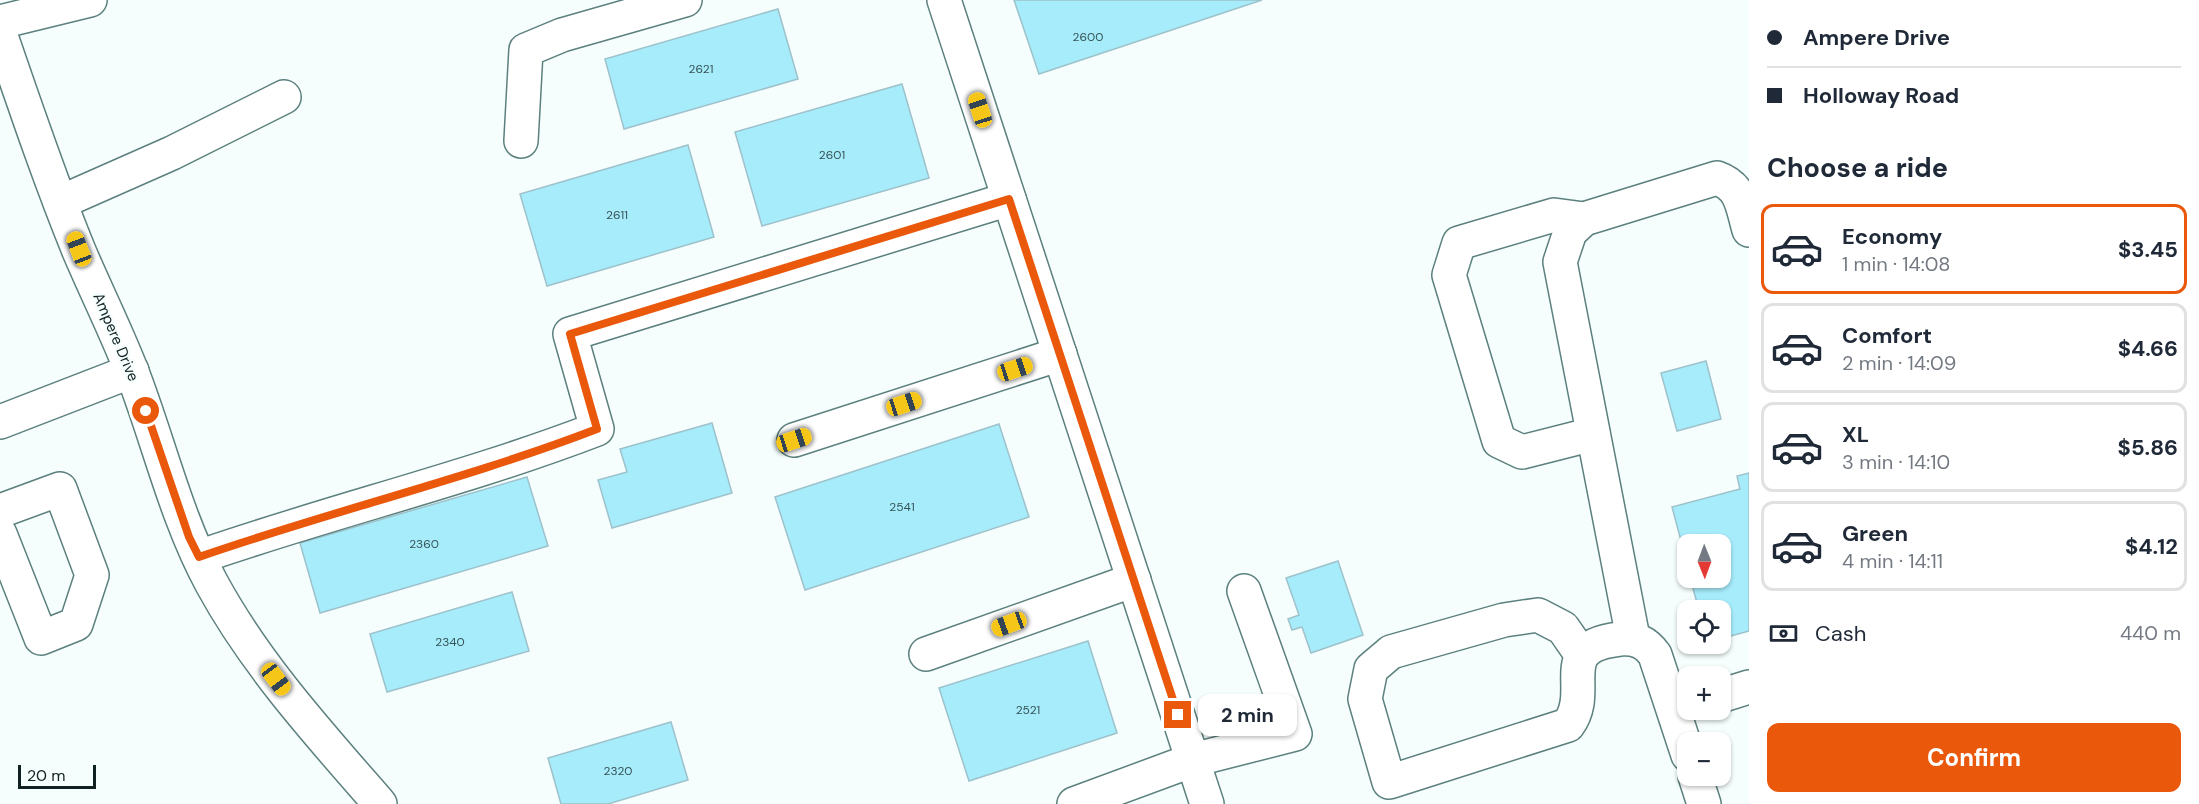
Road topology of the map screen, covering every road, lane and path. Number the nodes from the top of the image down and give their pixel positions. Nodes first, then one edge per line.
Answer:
1 (90, 0) edge
2 (685, 0) edge
3 (944, 0) edge
4 (0, 22) edge
5 (0, 33) edge
6 (284, 97) dead end
7 (521, 141) dead end
8 (1009, 199) junction
9 (61, 202) junction
10 (1584, 219) junction
11 (1749, 230) edge
12 (1060, 354) junction
13 (132, 371) junction
14 (0, 422) edge
15 (1593, 434) junction
16 (794, 440) dead end
17 (0, 511) edge
18 (0, 534) edge
19 (199, 557) junction
20 (1134, 580) junction
21 (1244, 591) dead end
22 (1633, 638) junction
23 (926, 654) dead end
24 (1581, 654) junction
25 (1749, 687) edge
26 (1731, 693) edge
27 (1677, 703) edge
28 (1193, 760) junction
29 (1698, 786) edge
30 (380, 804) edge
31 (1074, 804) edge
32 (1207, 804) edge
33 (1704, 804) edge

1 - 4 street
2 - 7 street
3 - 8 street
5 - 9 street, Ampere Drive
6 - 9 street
8 - 12 street
8 - 19 street
9 - 13 street, Ampere Drive
10 - 11 street
10 - 15 street
10 - 15 street
12 - 16 street
12 - 20 street
13 - 14 street
13 - 19 street, Ampere Drive
15 - 22 street
17 - 18 street
19 - 30 street, Ampere Drive
20 - 23 street
20 - 28 street
21 - 28 street
22 - 24 street
22 - 27 street
24 - 24 street
25 - 26 street
28 - 31 street
28 - 32 street
29 - 33 street

